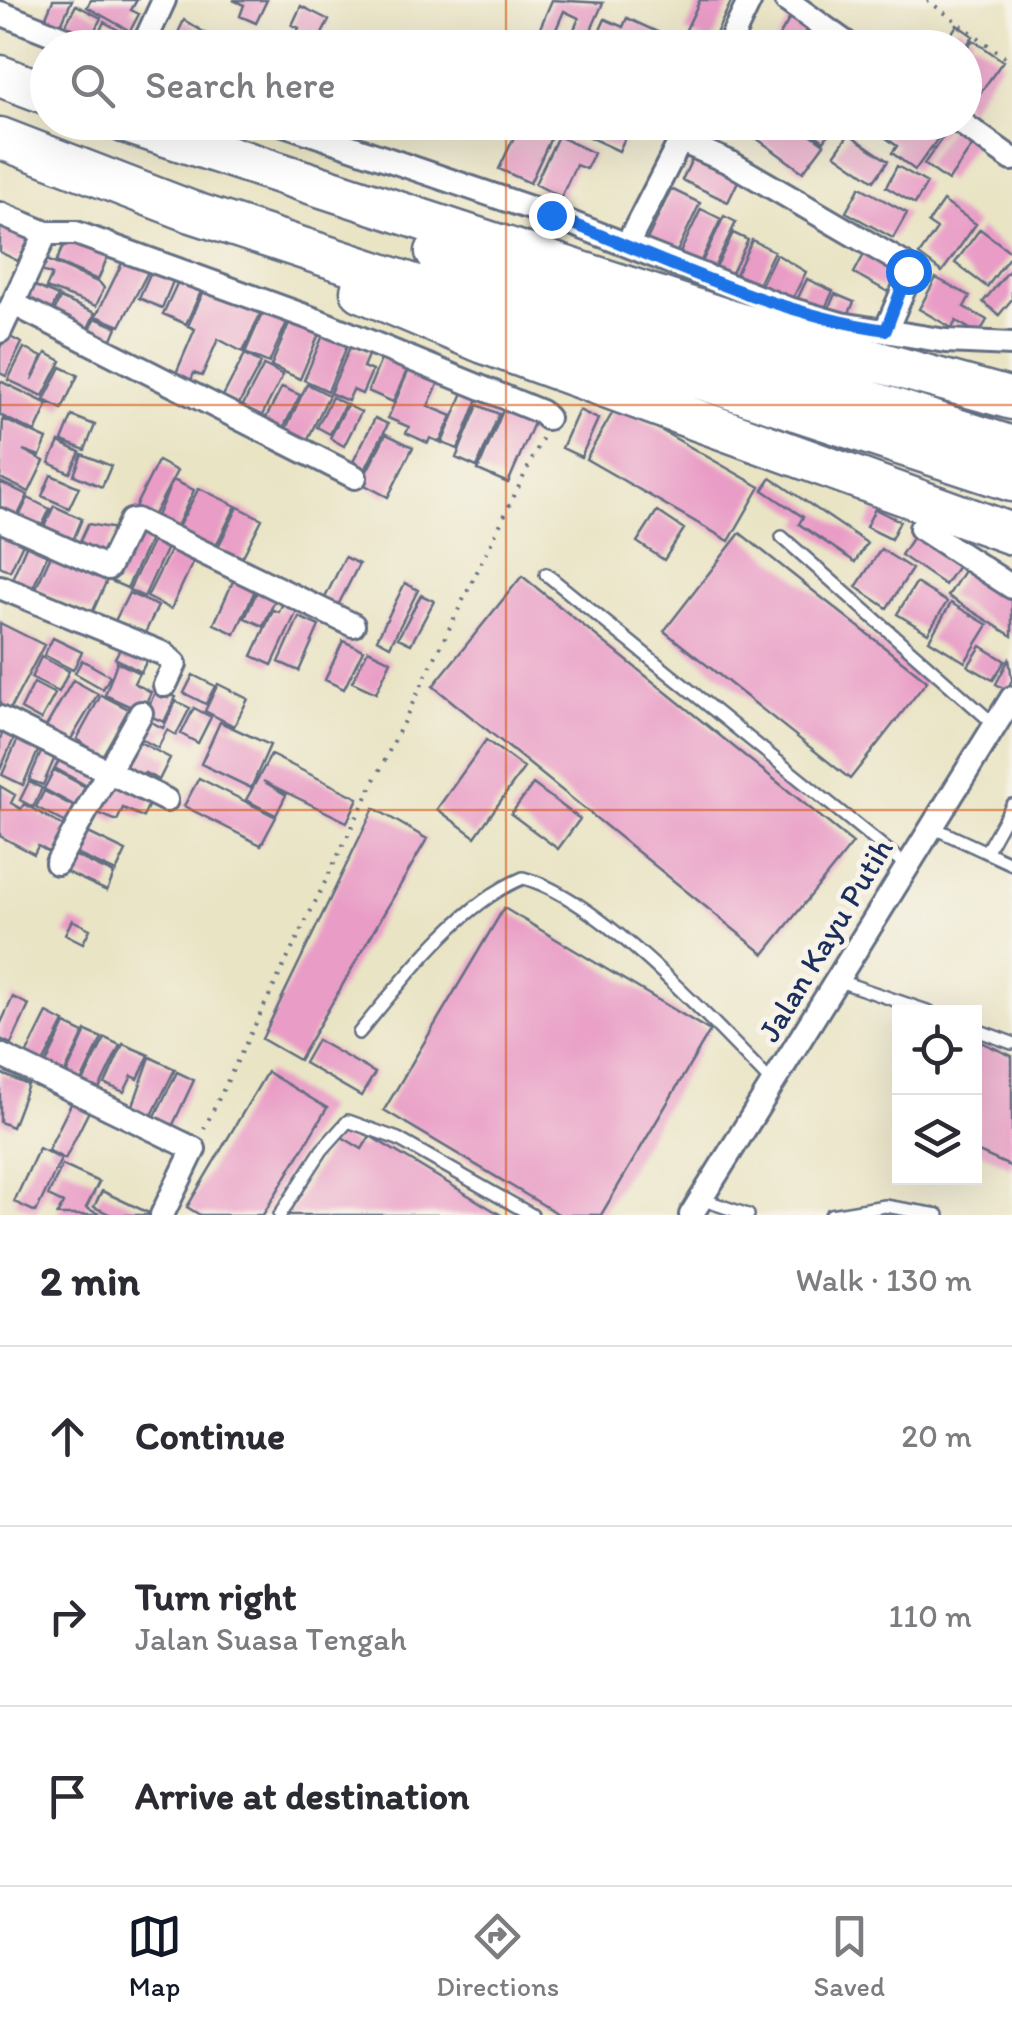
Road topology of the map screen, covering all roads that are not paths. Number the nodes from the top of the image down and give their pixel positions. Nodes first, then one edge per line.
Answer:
1 (164, 0) edge
2 (750, 0) edge
3 (786, 0) edge
4 (0, 13) edge
5 (43, 30) edge
6 (150, 30) edge
7 (735, 30) edge
8 (828, 30) edge
9 (0, 76) edge
10 (30, 87) edge
11 (0, 138) edge
12 (982, 138) edge
13 (170, 140) joint
14 (329, 140) edge
15 (681, 140) edge
16 (696, 140) edge
17 (1012, 159) edge
18 (119, 185) junction
19 (0, 214) edge
20 (46, 233) junction
21 (628, 245) junction
22 (14, 304) junction
23 (886, 330) junction
24 (0, 331) edge
25 (1012, 344) edge
26 (1012, 399) edge
27 (668, 410) junction
28 (547, 418) road end
29 (1012, 447) edge
30 (355, 477) dead end
31 (1012, 480) edge
32 (1012, 517) edge
33 (0, 520) edge
34 (920, 528) dead end
35 (1012, 534) edge
36 (782, 536) dead end
37 (546, 574) dead end
38 (0, 587) edge
39 (1012, 587) edge
40 (353, 625) dead end
41 (165, 685) dead end
42 (1012, 698) edge
43 (141, 713) dead end
44 (0, 718) edge
45 (995, 725) junction
46 (106, 770) junction
47 (166, 800) dead end
48 (1012, 805) edge
49 (932, 826) junction
50 (986, 852) junction
51 (57, 863) dead end
52 (1012, 864) edge
53 (907, 866) junction
54 (839, 981) junction
55 (909, 1005) edge
56 (982, 1032) edge
57 (359, 1033) dead end
58 (1012, 1043) edge
59 (0, 1054) edge
60 (774, 1085) junction
61 (696, 1207) edge
62 (162, 1215) edge
63 (280, 1215) edge
64 (532, 1215) edge
65 (748, 1215) edge
66 (831, 1215) edge
67 (938, 1215) edge

1 - 6 street
2 - 7 street
3 - 8 street
4 - 5 street
9 - 10 highway
11 - 18 highway
12 - 17 street
13 - 26 highway
13 - 29 highway
14 - 21 street
15 - 21 street
16 - 23 street
18 - 27 highway
18 - 31 highway
19 - 20 street
20 - 22 street
20 - 28 street
21 - 23 street
22 - 24 street
22 - 30 street
23 - 25 street
27 - 32 highway
27 - 35 highway
33 - 40 street
34 - 39 street
36 - 45 lane
37 - 53 lane
38 - 41 street
42 - 45 street, Jalan Kayu Putih
43 - 46 street
44 - 46 street
45 - 49 street, Jalan Kayu Putih
46 - 47 street
46 - 51 street
48 - 50 lane
49 - 50 lane
49 - 53 street, Jalan Kayu Putih
50 - 52 lane
53 - 54 street, Jalan Kayu Putih
54 - 55 lane
54 - 60 street, Jalan Kayu Putih
56 - 58 lane
57 - 60 lane
59 - 62 street
60 - 61 street, Jalan Kayu Putih
61 - 65 lane
63 - 64 lane
66 - 67 lane

